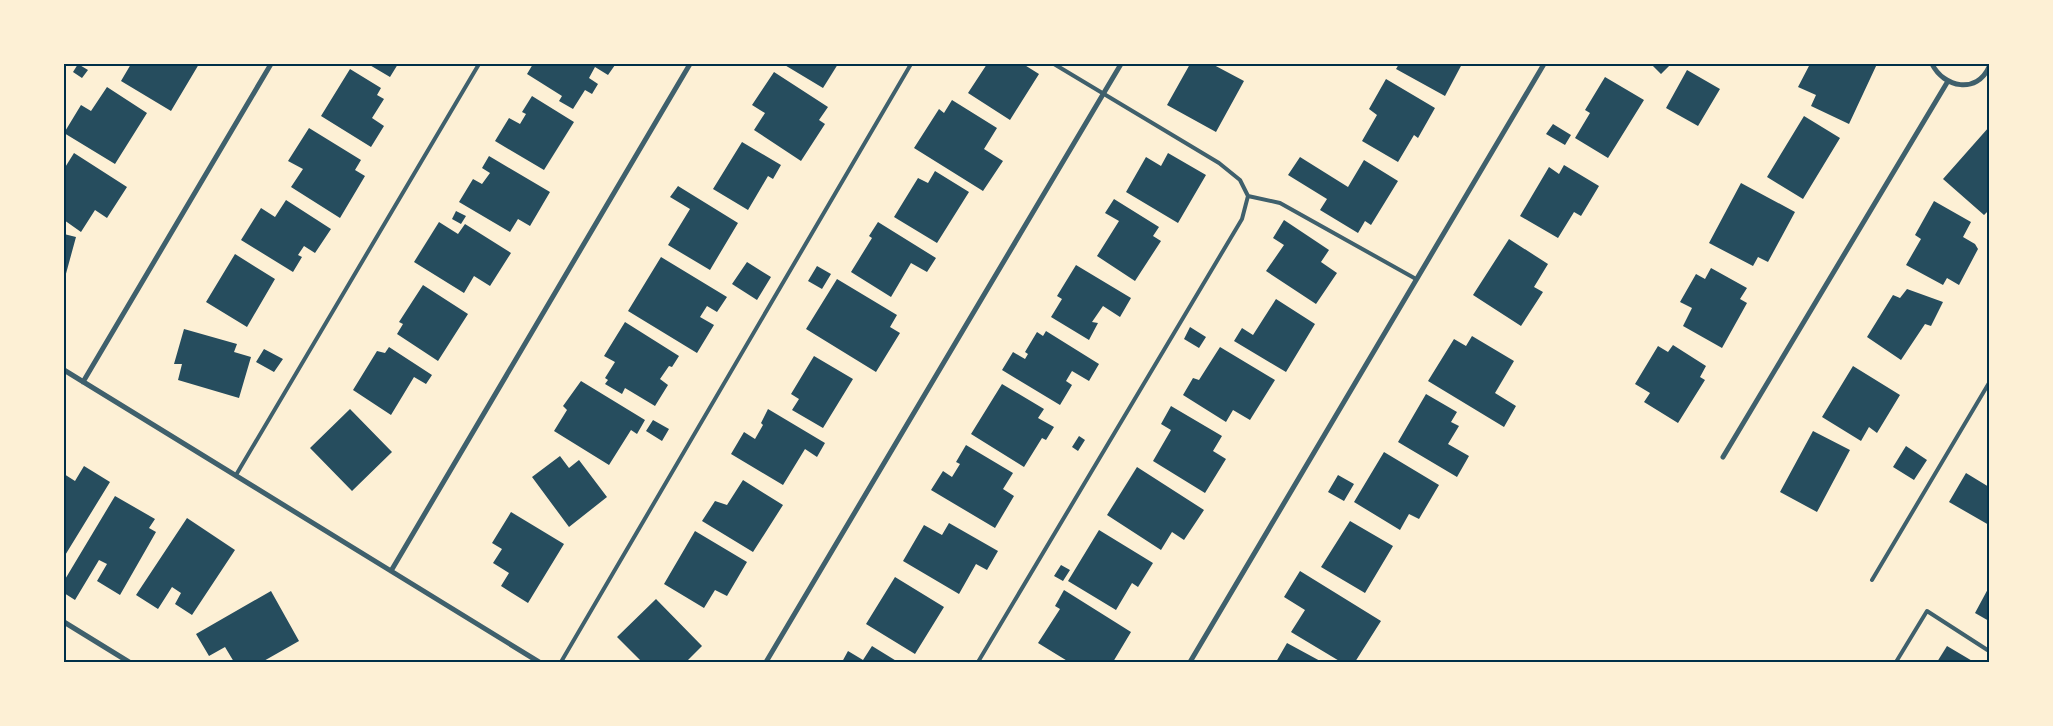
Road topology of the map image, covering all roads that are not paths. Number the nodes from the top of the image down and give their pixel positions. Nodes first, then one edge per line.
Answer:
1 (271, 64) edge
2 (479, 64) edge
3 (690, 64) edge
4 (911, 64) edge
5 (1054, 64) edge
6 (1121, 64) edge
7 (1544, 64) edge
8 (1932, 64) edge
9 (1989, 71) edge
10 (1948, 82) junction
11 (1104, 94) junction
12 (1248, 196) junction
13 (1416, 279) junction
14 (64, 370) edge
15 (83, 382) junction
16 (1989, 383) edge
17 (1723, 457) dead end
18 (236, 475) junction
19 (391, 571) junction
20 (1872, 580) dead end
21 (64, 622) edge
22 (1989, 651) edge
23 (130, 662) edge
24 (539, 662) edge
25 (561, 662) edge
26 (766, 662) edge
27 (978, 662) edge
28 (1190, 662) edge
29 (1896, 662) edge

1 - 15 street
2 - 18 lane
3 - 19 street
4 - 25 lane
5 - 11 lane
6 - 11 street
7 - 13 street
8 - 10 street
9 - 10 street
10 - 17 street
11 - 12 lane
11 - 26 street
12 - 13 lane
12 - 27 lane
13 - 28 street
14 - 15 street
15 - 18 street
16 - 20 lane
18 - 19 street
19 - 24 street
21 - 23 street
22 - 29 lane

